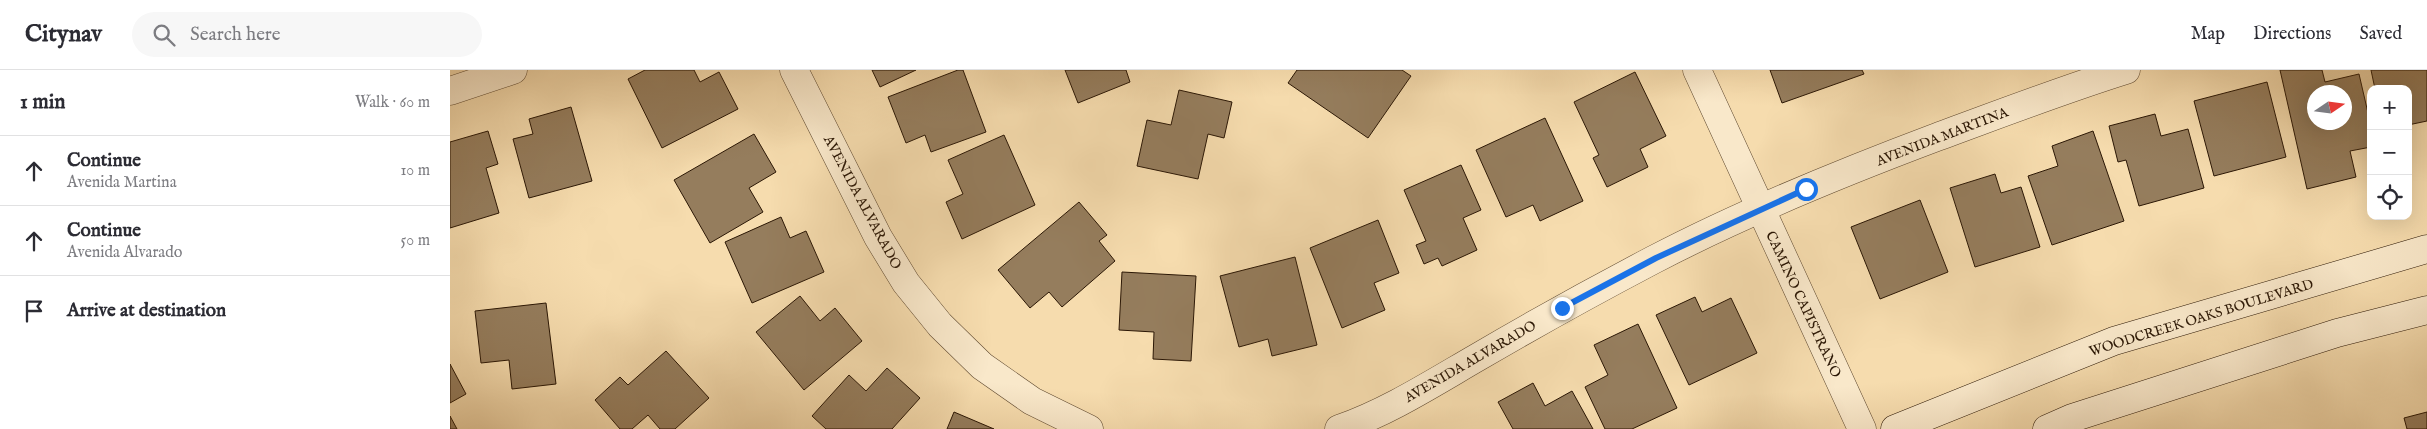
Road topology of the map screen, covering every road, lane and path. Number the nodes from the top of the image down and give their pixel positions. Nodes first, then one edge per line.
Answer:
1 (512, 70) edge
2 (794, 70) edge
3 (1697, 70) edge
4 (2126, 70) edge
5 (450, 91) edge
6 (1760, 209) junction
7 (2427, 249) edge
8 (2427, 310) edge
9 (1089, 429) edge
10 (1339, 429) edge
11 (1862, 429) edge
12 (1895, 429) edge
13 (2047, 429) edge

1 - 5 street
2 - 9 street, AVENIDA ALVARADO
3 - 6 street, CAMINO CAPISTRANO
4 - 6 street, AVENIDA MARTINA
6 - 10 street, AVENIDA ALVARADO
6 - 11 street, CAMINO CAPISTRANO
7 - 12 street, WOODCREEK OAKS BOULEVARD
8 - 13 street

